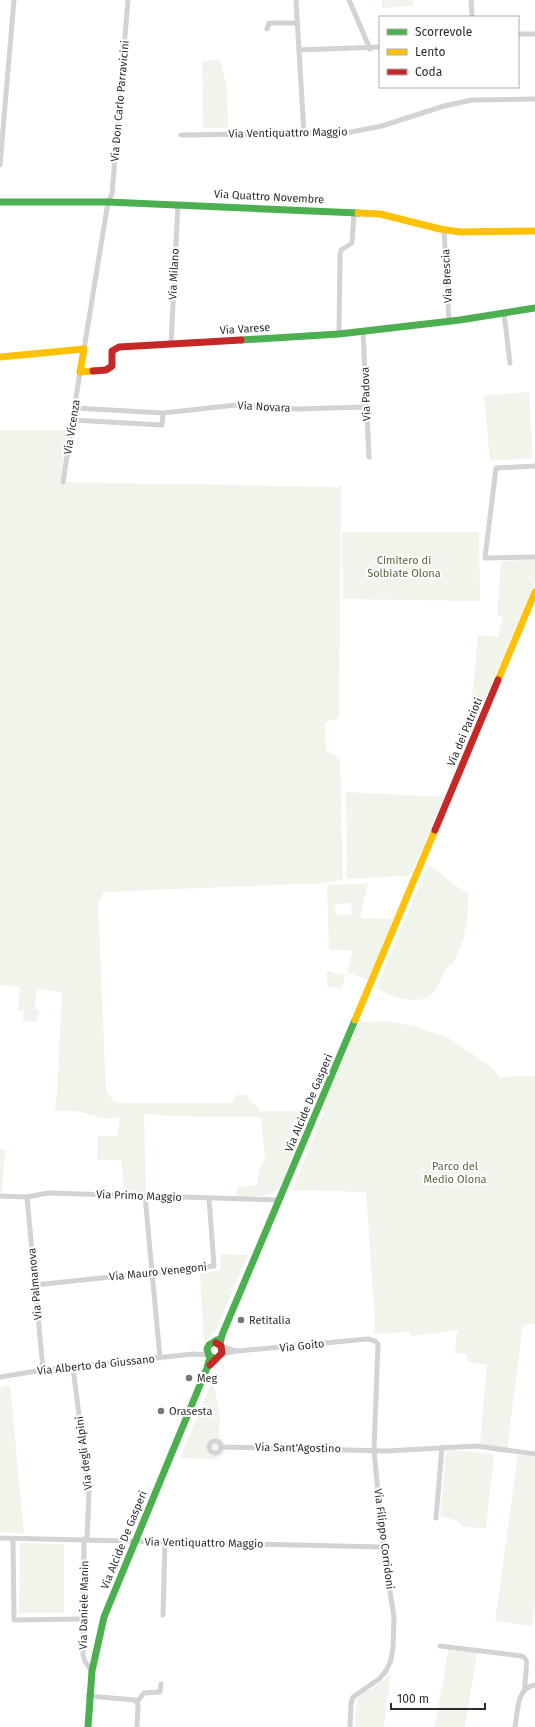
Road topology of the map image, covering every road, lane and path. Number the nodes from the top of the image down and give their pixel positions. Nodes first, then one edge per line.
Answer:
1 (14, 0) edge
2 (128, 0) edge
3 (296, 0) edge
4 (349, 0) edge
5 (471, 0) edge
6 (472, 16) edge
7 (297, 23) junction
8 (267, 29) dead end
9 (519, 34) edge
10 (535, 34) edge
11 (379, 48) edge
12 (370, 49) junction
13 (299, 50) junction
14 (535, 99) edge
15 (304, 134) junction
16 (181, 135) dead end
17 (0, 165) edge
18 (0, 202) edge
19 (108, 202) junction
20 (178, 204) junction
21 (354, 213) junction
22 (444, 230) junction
23 (535, 231) edge
24 (535, 308) edge
25 (504, 313) junction
26 (449, 321) junction
27 (363, 331) junction
28 (339, 334) junction
29 (171, 344) junction
30 (84, 349) junction
31 (0, 356) edge
32 (510, 363) dead end
33 (80, 372) junction
34 (75, 408) junction
35 (366, 408) junction
36 (163, 413) junction
37 (73, 420) junction
38 (369, 457) dead end
39 (535, 466) edge
40 (63, 482) dead end
41 (535, 557) edge
42 (535, 592) edge
43 (414, 880) joint
44 (0, 1196) edge
45 (145, 1196) junction
46 (27, 1197) junction
47 (209, 1198) junction
48 (278, 1200) junction
49 (152, 1273) junction
50 (35, 1285) junction
51 (368, 1339) joint
52 (218, 1344) junction
53 (237, 1351) junction
54 (221, 1354) junction
55 (210, 1355) junction
56 (160, 1358) junction
57 (73, 1368) junction
58 (43, 1370) junction
59 (0, 1377) edge
60 (221, 1447) dead end
61 (442, 1447) junction
62 (374, 1450) junction
63 (535, 1454) edge
64 (436, 1518) dead end
65 (0, 1538) edge
66 (13, 1539) junction
67 (86, 1539) junction
68 (135, 1541) junction
69 (165, 1542) junction
70 (383, 1547) junction
71 (163, 1615) dead end
72 (84, 1619) junction
73 (440, 1646) dead end
74 (90, 1669) junction
75 (161, 1684) dead end
76 (535, 1685) edge
77 (524, 1689) junction
78 (88, 1696) junction
79 (137, 1702) junction
80 (88, 1727) edge
81 (137, 1727) edge
82 (350, 1727) edge
83 (515, 1727) edge

1 - 17 street
2 - 19 street, Via Don Carlo Parravicini
3 - 7 street
4 - 12 street
5 - 6 street
7 - 8 street
7 - 13 street
9 - 10 street
11 - 12 street
12 - 13 street
13 - 15 street
14 - 15 street, Via Ventiquattro Maggio
15 - 16 street, Via Ventiquattro Maggio
18 - 19 street, Via Quattro Novembre
19 - 20 street, Via Quattro Novembre
19 - 30 street, Via Don Carlo Parravicini
20 - 21 street, Via Quattro Novembre
20 - 29 street, Via Milano
21 - 22 street, Via Quattro Novembre
21 - 28 street
22 - 23 street, Via Quattro Novembre
22 - 26 street, Via Brescia
24 - 25 street, Via Varese
25 - 26 street, Via Varese
25 - 32 street
26 - 27 street, Via Varese
27 - 28 street, Via Varese
27 - 35 street, Via Padova
28 - 29 street, Via Varese
29 - 33 street, Via Varese
30 - 31 street
30 - 33 street
33 - 34 street, Via Vicenza
34 - 36 street, Via Novara
34 - 37 street, Via Vicenza
35 - 36 street, Via Novara
35 - 38 street, Via Padova
36 - 37 street
37 - 40 street, Via Vicenza
39 - 41 street
42 - 43 street, Via dei Patrioti
43 - 48 street, Via Alcide De Gasperi
44 - 46 street, Via Primo Maggio
45 - 46 street, Via Primo Maggio
45 - 47 street, Via Primo Maggio
45 - 49 street
46 - 50 street, Via Palmanova
47 - 48 street, Via Primo Maggio
47 - 49 street, Via Mauro Venegoni
48 - 52 street, Via Alcide De Gasperi
49 - 50 street, Via Mauro Venegoni
49 - 56 street
50 - 58 street, Via Palmanova
51 - 53 street, Via Goito
51 - 62 street, Via Filippo Corridoni
52 - 53 street, Via Goito
52 - 54 street
52 - 55 street, Via Alcide De Gasperi
53 - 54 street, Via Goito
54 - 55 street
55 - 56 street, Via Alberto da Giussano
55 - 68 street, Via Alcide De Gasperi
56 - 57 street, Via Alberto da Giussano
57 - 58 street, Via Alberto da Giussano
57 - 67 street, Via degli Alpini
58 - 59 street, Via Alberto da Giussano
60 - 62 street, Via Sant'Agostino
61 - 62 street, Via Sant'Agostino
61 - 63 street, Via Sant'Agostino
61 - 64 street
62 - 70 street, Via Filippo Corridoni
65 - 66 street, Via Ventiquattro Maggio
66 - 67 street, Via Ventiquattro Maggio
66 - 72 street
67 - 68 street, Via Ventiquattro Maggio
67 - 72 street, Via Daniele Manin
68 - 69 street, Via Ventiquattro Maggio
68 - 74 street, Via Alcide De Gasperi
69 - 70 street, Via Ventiquattro Maggio
69 - 71 street
70 - 82 street, Via Filippo Corridoni
72 - 74 street, Via Daniele Manin
73 - 77 street
74 - 78 street, Via Alcide De Gasperi
75 - 79 street
76 - 77 street
77 - 83 street
78 - 79 street
78 - 80 street, Via Alcide De Gasperi
79 - 81 street

